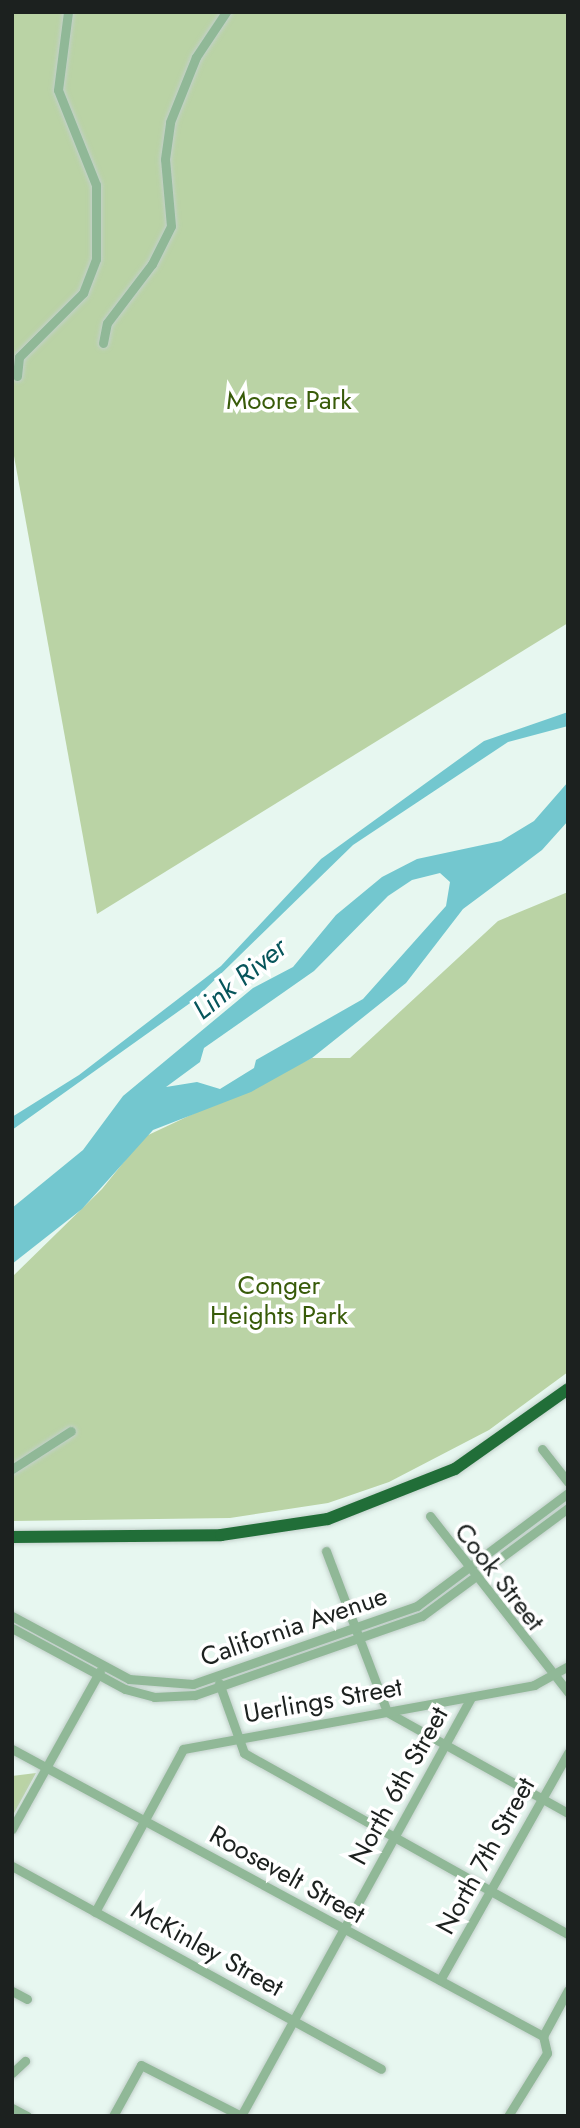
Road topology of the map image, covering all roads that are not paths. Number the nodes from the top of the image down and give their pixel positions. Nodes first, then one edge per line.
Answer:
1 (68, 12) edge
2 (226, 12) edge
3 (103, 343) dead end
4 (17, 376) dead end
5 (568, 1389) edge
6 (71, 1431) dead end
7 (542, 1449) dead end
8 (12, 1469) edge
9 (568, 1482) edge
10 (568, 1493) edge
11 (568, 1507) edge
12 (430, 1516) dead end
13 (12, 1537) edge
14 (326, 1552) dead end
15 (468, 1572) junction
16 (475, 1580) junction
17 (12, 1616) edge
18 (12, 1628) edge
19 (355, 1629) junction
20 (360, 1639) junction
21 (104, 1665) junction
22 (568, 1666) edge
23 (98, 1674) junction
24 (216, 1678) junction
25 (552, 1679) junction
26 (221, 1687) junction
27 (568, 1692) edge
28 (471, 1697) junction
29 (387, 1712) junction
30 (238, 1737) junction
31 (444, 1746) junction
32 (12, 1749) edge
33 (568, 1753) edge
34 (46, 1768) junction
35 (543, 1800) junction
36 (568, 1812) edge
37 (144, 1819) junction
38 (12, 1829) edge
39 (395, 1837) junction
40 (12, 1866) edge
41 (492, 1892) junction
42 (95, 1912) junction
43 (344, 1931) junction
44 (568, 1934) edge
45 (440, 1980) junction
46 (568, 1990) edge
47 (12, 1991) edge
48 (27, 1999) dead end
49 (294, 2021) junction
50 (543, 2036) junction
51 (25, 2061) dead end
52 (381, 2069) dead end
53 (12, 2073) edge
54 (12, 2108) edge
55 (27, 2116) edge
56 (113, 2116) edge
57 (241, 2116) edge
58 (508, 2116) edge

1 - 4 street
2 - 3 street
5 - 13 highway
6 - 8 street
7 - 9 street
10 - 15 street, California Avenue
11 - 16 street, California Avenue
12 - 15 street, Cook Street
14 - 19 street
15 - 16 street, Cook Street
15 - 19 street, California Avenue
16 - 20 street, California Avenue
16 - 25 street, Cook Street
17 - 21 street, California Avenue
18 - 23 street, California Avenue
19 - 20 street
19 - 24 street, California Avenue
20 - 26 street, California Avenue
20 - 29 street
21 - 23 street
21 - 24 street, California Avenue
22 - 25 street
23 - 26 street, California Avenue
23 - 34 street
24 - 26 street
25 - 27 street, Cook Street
25 - 28 street, Uerlings Street
26 - 30 street
28 - 29 street, Uerlings Street
28 - 31 street, North 6th Street
29 - 30 street, Uerlings Street
29 - 31 street
30 - 37 street, Uerlings Street
30 - 39 street
31 - 35 street
31 - 39 street, North 6th Street
32 - 34 street, Roosevelt Street
33 - 35 street, North 7th Street
34 - 37 street, Roosevelt Street
34 - 38 street
35 - 36 street
35 - 41 street, North 7th Street
37 - 42 street
37 - 43 street, Roosevelt Street
39 - 41 street
39 - 43 street, North 6th Street
40 - 42 street, McKinley Street
41 - 44 street
41 - 45 street, North 7th Street
42 - 49 street, McKinley Street
43 - 45 street, Roosevelt Street
43 - 49 street, North 6th Street
45 - 50 street, Roosevelt Street
46 - 50 street
47 - 48 street
49 - 52 street, McKinley Street
49 - 57 street, North 6th Street
50 - 58 street
51 - 53 street
54 - 55 street
56 - 57 street

